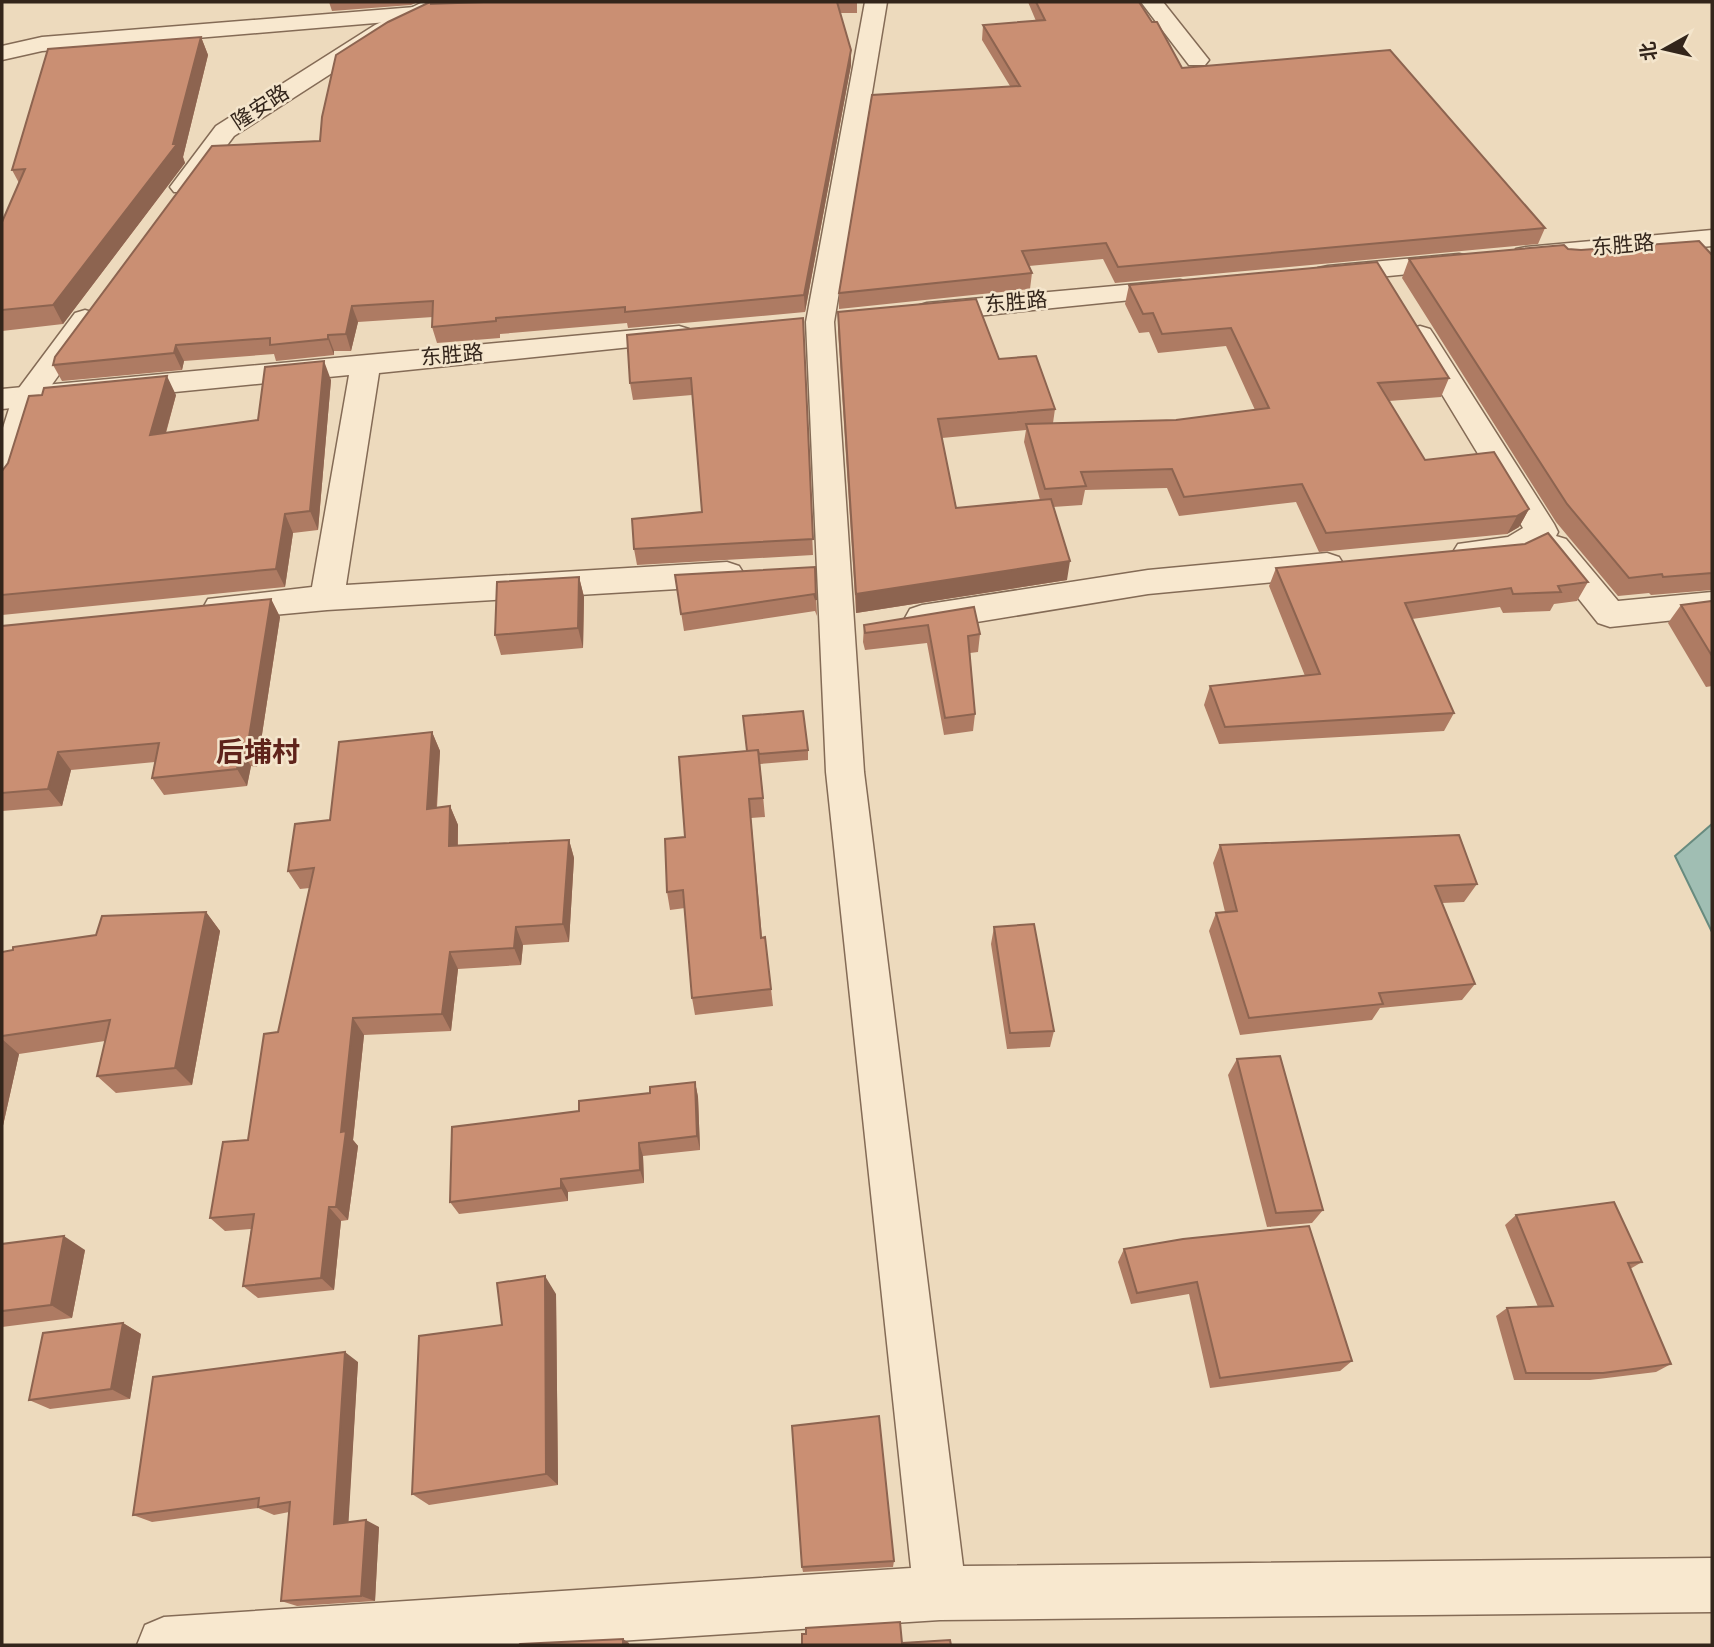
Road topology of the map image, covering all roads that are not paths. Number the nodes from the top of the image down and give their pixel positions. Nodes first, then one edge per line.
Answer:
1 (440, 2) edge
2 (876, 2) edge
3 (1152, 2) edge
4 (415, 14) junction
5 (2, 53) edge
6 (1197, 60) dead end
7 (168, 208) edge
8 (1712, 238) edge
9 (1380, 269) junction
10 (1298, 277) edge
11 (1202, 286) edge
12 (102, 296) edge
13 (902, 314) edge
14 (710, 332) edge
15 (366, 364) junction
16 (15, 397) edge
17 (2, 480) edge
18 (1542, 531) junction
19 (1434, 555) edge
20 (1352, 563) edge
21 (751, 572) edge
22 (327, 598) junction
23 (1712, 604) edge
24 (192, 611) edge
25 (864, 627) junction
26 (1712, 1585) edge
27 (940, 1593) junction
28 (164, 1644) edge

1 - 4 street, 隆安路
2 - 25 street
3 - 6 street
4 - 5 street
4 - 7 street, 隆安路
8 - 9 street, 东胜路
9 - 10 street, 东胜路
9 - 18 street
11 - 13 street, 东胜路
12 - 16 street
14 - 15 street, 东胜路
15 - 16 street, 东胜路
15 - 22 street
16 - 17 street
18 - 19 street
18 - 23 street
20 - 25 street
21 - 22 street
22 - 24 street
25 - 27 street
26 - 27 street
27 - 28 street

